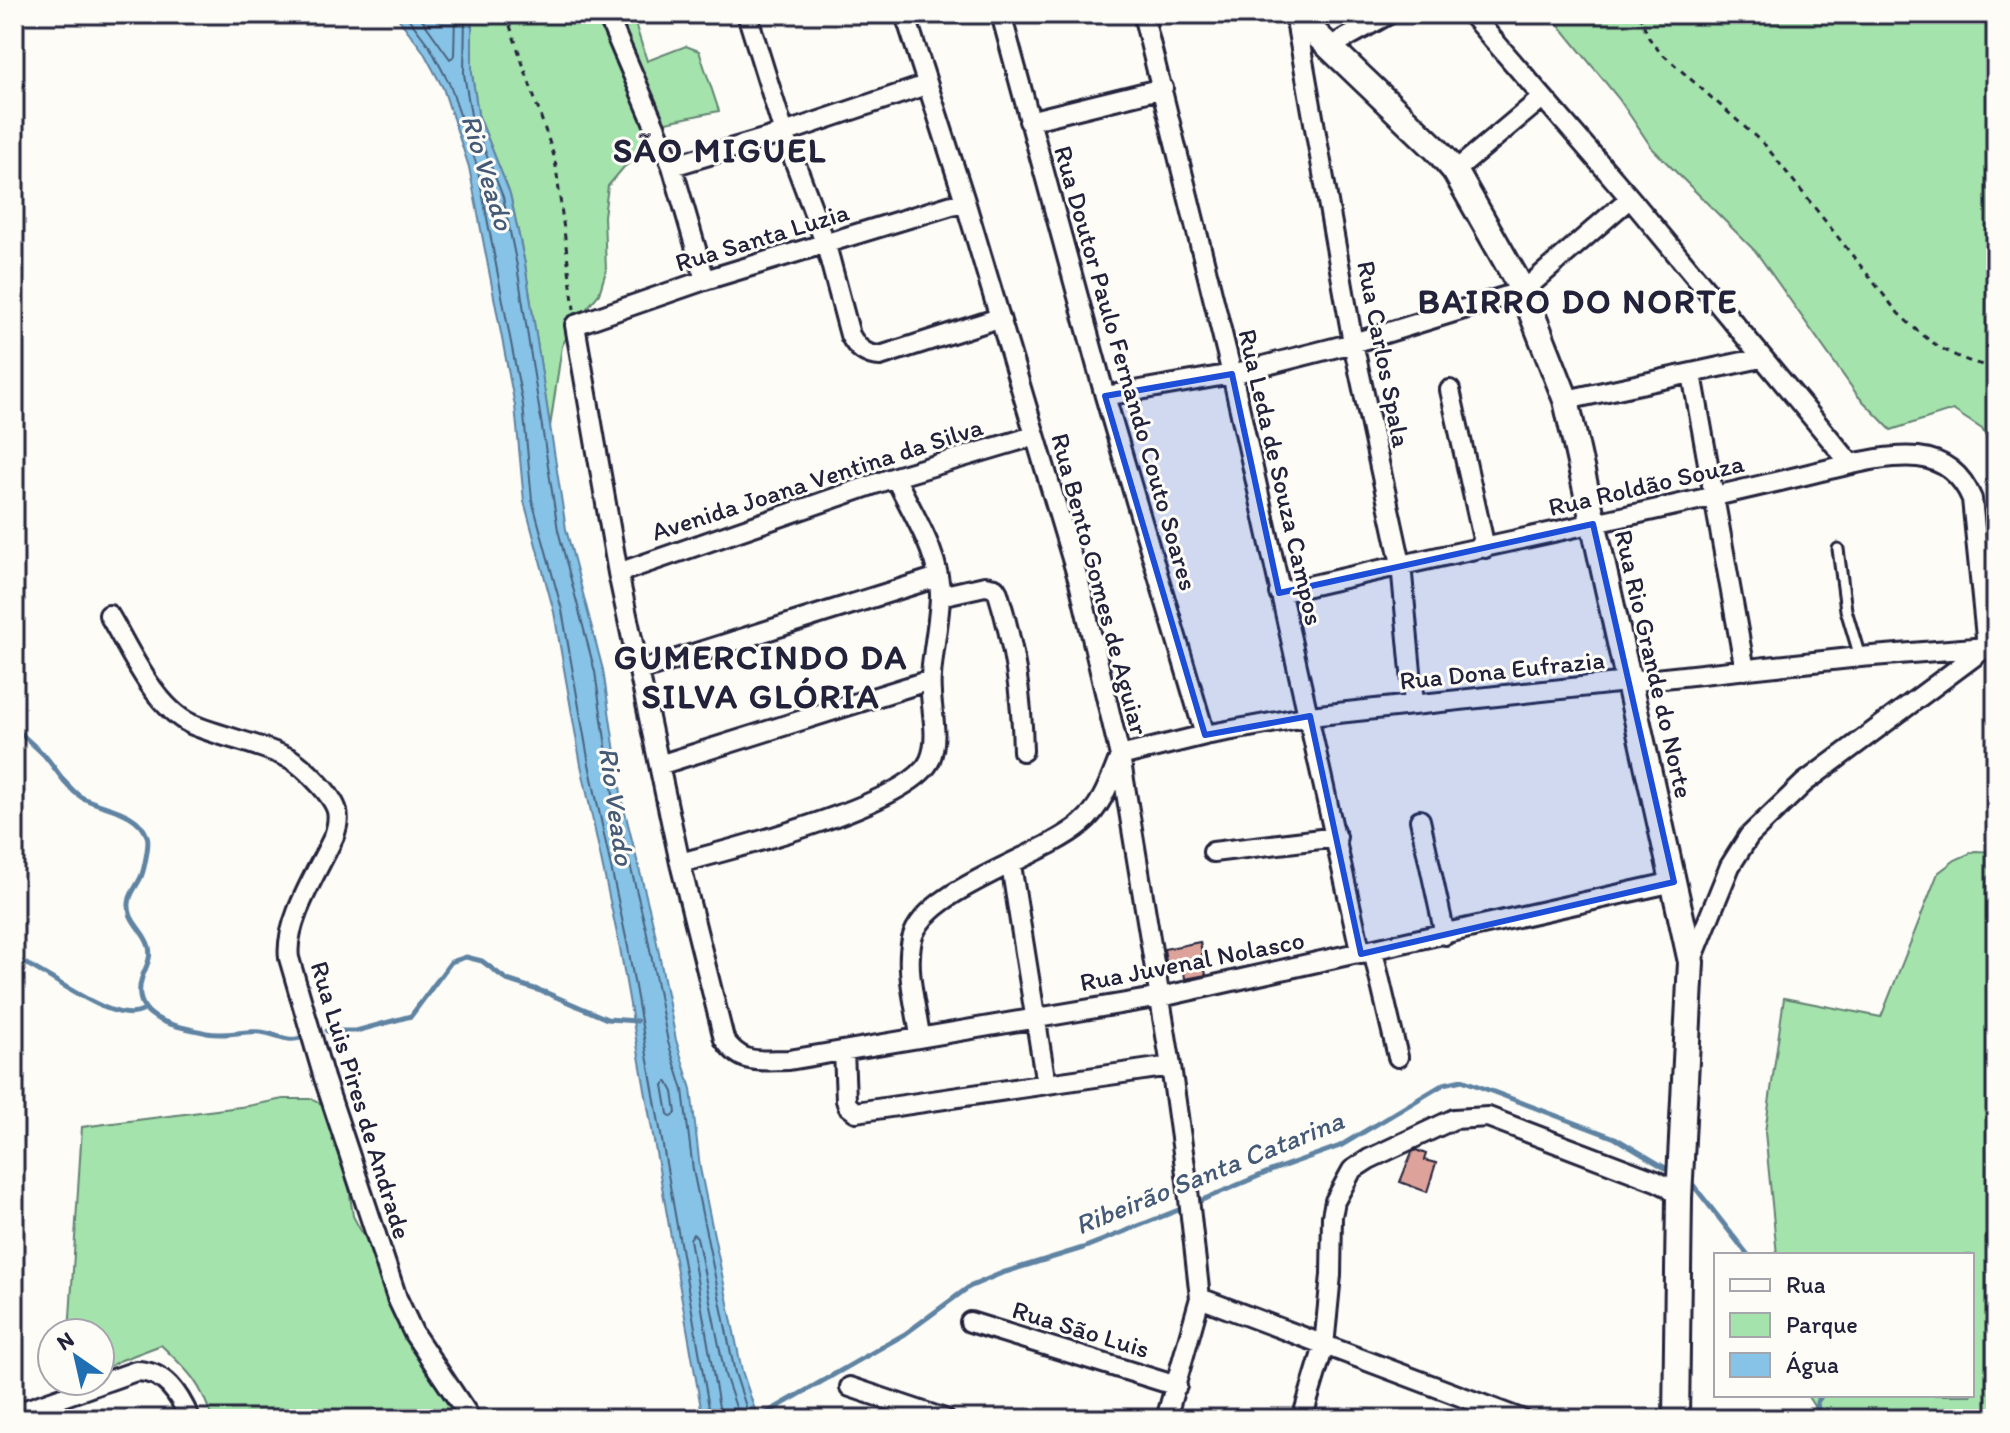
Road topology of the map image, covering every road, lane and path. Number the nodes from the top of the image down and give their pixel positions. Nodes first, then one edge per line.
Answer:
1 (506, 14) edge
2 (607, 14) edge
3 (905, 14) edge
4 (1001, 14) edge
5 (1143, 14) edge
6 (1295, 14) edge
7 (1389, 14) edge
8 (1471, 14) edge
9 (1639, 14) edge
10 (753, 15) edge
11 (1328, 48) junction
12 (926, 85) junction
13 (1163, 88) junction
14 (1542, 98) junction
15 (1029, 121) junction
16 (784, 133) junction
17 (672, 166) junction
18 (1455, 171) junction
19 (1630, 198) junction
20 (965, 201) junction
21 (826, 245) junction
22 (705, 280) junction
23 (1523, 291) junction
24 (999, 318) junction
25 (575, 325) junction
26 (1353, 343) junction
27 (1761, 358) junction
28 (1996, 368) edge
29 (1232, 374) junction
30 (1692, 374) junction
31 (1450, 390) dead end
32 (1105, 396) junction
33 (1566, 400) junction
34 (1034, 436) junction
35 (1851, 464) junction
36 (895, 477) junction
37 (1715, 496) junction
38 (1593, 524) junction
39 (1485, 548) junction
40 (1838, 549) dead end
41 (1401, 564) junction
42 (618, 573) junction
43 (938, 577) junction
44 (1279, 593) junction
45 (940, 596) junction
46 (109, 615) dead end
47 (1991, 645) edge
48 (1860, 657) junction
49 (1745, 670) junction
50 (639, 671) junction
51 (930, 680) junction
52 (1631, 683) junction
53 (1414, 704) junction
54 (1310, 716) junction
55 (1205, 735) junction
56 (1023, 751) dead end
57 (1120, 756) junction
58 (659, 765) junction
59 (1420, 820) dead end
60 (1337, 837) junction
61 (1213, 852) dead end
62 (680, 863) junction
63 (1011, 865) junction
64 (1674, 882) junction
65 (1445, 935) junction
66 (1367, 953) junction
67 (1691, 962) junction
68 (1161, 997) junction
69 (1035, 1017) junction
70 (920, 1036) junction
71 (844, 1051) junction
72 (1398, 1057) dead end
73 (1171, 1066) junction
74 (1046, 1084) junction
75 (1679, 1198) junction
76 (1200, 1298) junction
77 (970, 1322) dead end
78 (1324, 1346) junction
79 (1177, 1386) junction
80 (850, 1387) dead end
81 (14, 1414) edge
82 (190, 1419) edge
83 (471, 1419) edge
84 (945, 1419) edge
85 (1166, 1419) edge
86 (1302, 1419) edge
87 (1521, 1419) edge
88 (1676, 1419) edge

1 - 25 path
2 - 17 street
3 - 12 street, Rua Bento Gomes de Aguiar
4 - 15 street, Rua Doutor Paulo Fernando Couto Soares
5 - 13 street, Rua Leda de Souza Campos
6 - 11 main road, Rua Rio Grande do Norte
6 - 26 street, Rua Carlos Spala
7 - 11 street
8 - 14 street
9 - 28 path
10 - 16 street
11 - 18 main road, Rua Rio Grande do Norte
12 - 16 street
12 - 20 street, Rua Bento Gomes de Aguiar
13 - 15 street
13 - 29 street, Rua Leda de Souza Campos
14 - 18 street
14 - 19 street
15 - 32 street, Rua Doutor Paulo Fernando Couto Soares
16 - 17 street
16 - 21 street
17 - 22 street
18 - 23 main road, Rua Rio Grande do Norte
19 - 23 street
19 - 27 street
20 - 21 street, Rua Santa Luzia
20 - 24 street, Rua Bento Gomes de Aguiar
21 - 22 street, Rua Santa Luzia
21 - 24 street
22 - 25 street, Rua Santa Luzia
23 - 26 street
23 - 33 main road, Rua Rio Grande do Norte
24 - 34 street, Rua Bento Gomes de Aguiar
25 - 42 street
26 - 29 street
26 - 41 street, Rua Carlos Spala
27 - 30 street
27 - 35 street
29 - 32 street
29 - 44 street, Rua Leda de Souza Campos
30 - 33 street
30 - 37 street
31 - 39 street
32 - 55 street, Rua Doutor Paulo Fernando Couto Soares
33 - 38 main road, Rua Rio Grande do Norte
34 - 36 street, Avenida Joana Ventina da Silva
34 - 57 street, Rua Bento Gomes de Aguiar
35 - 37 street, Rua Roldão Souza
35 - 47 street, Rua Roldão Souza
36 - 42 street, Avenida Joana Ventina da Silva
36 - 43 street
37 - 38 street, Rua Roldão Souza
37 - 49 street
38 - 39 street, Rua Roldão Souza
38 - 52 main road, Rua Rio Grande do Norte
39 - 41 street, Rua Roldão Souza
40 - 48 lane
41 - 44 street, Rua Roldão Souza
41 - 53 street, Rua Carlos Spala
42 - 50 street
43 - 45 street
43 - 50 street
44 - 54 street, Rua Leda de Souza Campos
45 - 51 street
45 - 56 street
46 - 83 street, Rua Luis Pires de Andrade
47 - 48 street, Rua Dona Eufrazia
47 - 67 street
48 - 49 street, Rua Dona Eufrazia
49 - 52 street, Rua Dona Eufrazia
50 - 58 street
51 - 58 street
51 - 62 street
52 - 53 street, Rua Dona Eufrazia
52 - 64 main road, Rua Rio Grande do Norte
53 - 54 street, Rua Dona Eufrazia
54 - 55 street, Rua Dona Eufrazia
54 - 60 street, Rua Leda de Souza Campos
55 - 57 street, Rua Dona Eufrazia
57 - 63 street
57 - 68 street, Rua Bento Gomes de Aguiar
58 - 62 street
59 - 65 street
60 - 61 street
60 - 66 street, Rua Leda de Souza Campos
62 - 71 street, Rua Juvenal Nolasco
63 - 69 street
63 - 70 street
64 - 65 street, Rua Juvenal Nolasco
64 - 67 main road, Rua Rio Grande do Norte
65 - 66 street, Rua Juvenal Nolasco
66 - 68 street, Rua Juvenal Nolasco
66 - 72 street, Rua Leda de Souza Campos
67 - 75 main road, Rua Rio Grande do Norte
68 - 69 street, Rua Juvenal Nolasco
68 - 73 street, Rua Bento Gomes de Aguiar
69 - 70 street, Rua Juvenal Nolasco
69 - 74 street
70 - 71 street, Rua Juvenal Nolasco
71 - 74 street
73 - 74 street
73 - 76 street, Rua Bento Gomes de Aguiar
75 - 78 street
75 - 88 main road, Rua Rio Grande do Norte
76 - 78 street
76 - 79 street
77 - 79 street, Rua São Luis
78 - 86 street
78 - 87 street
79 - 85 street
80 - 84 street
81 - 82 street

